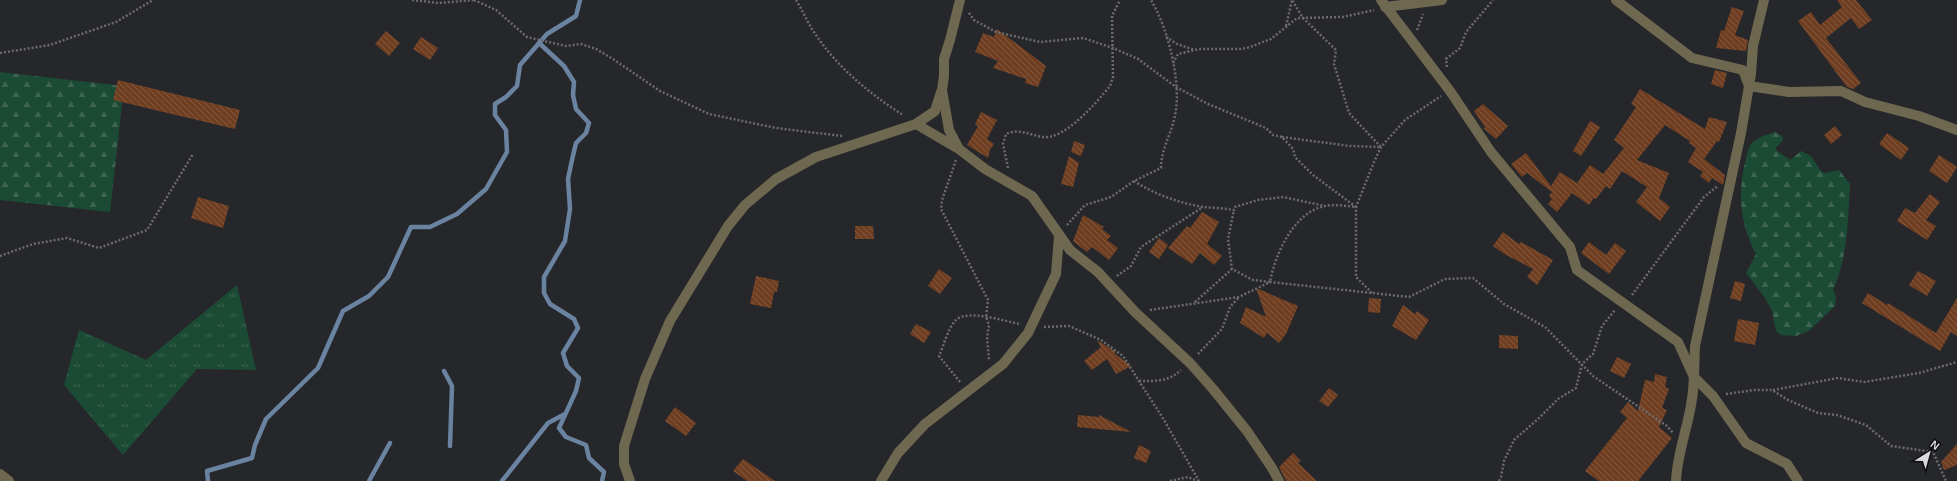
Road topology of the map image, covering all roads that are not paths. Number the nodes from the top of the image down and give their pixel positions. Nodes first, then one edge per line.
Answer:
1 (1442, 0) edge
2 (1616, 0) edge
3 (1764, 0) edge
4 (960, 1) edge
5 (1383, 3) edge
6 (1749, 86) junction
7 (942, 90) junction
8 (916, 124) junction
9 (1957, 130) edge
10 (959, 150) junction
11 (1059, 236) junction
12 (1694, 377) junction
13 (0, 474) edge
14 (9, 481) edge
15 (630, 481) edge
16 (881, 481) edge
17 (1279, 481) edge
18 (1676, 481) edge
19 (1798, 481) edge

1 - 5 street
2 - 6 street
3 - 6 street
4 - 7 street
5 - 12 street
6 - 9 street
6 - 12 street
7 - 8 street
7 - 10 street
8 - 10 street
8 - 15 street
10 - 11 street
11 - 16 street
11 - 17 street
12 - 18 street
12 - 19 street
13 - 14 street

